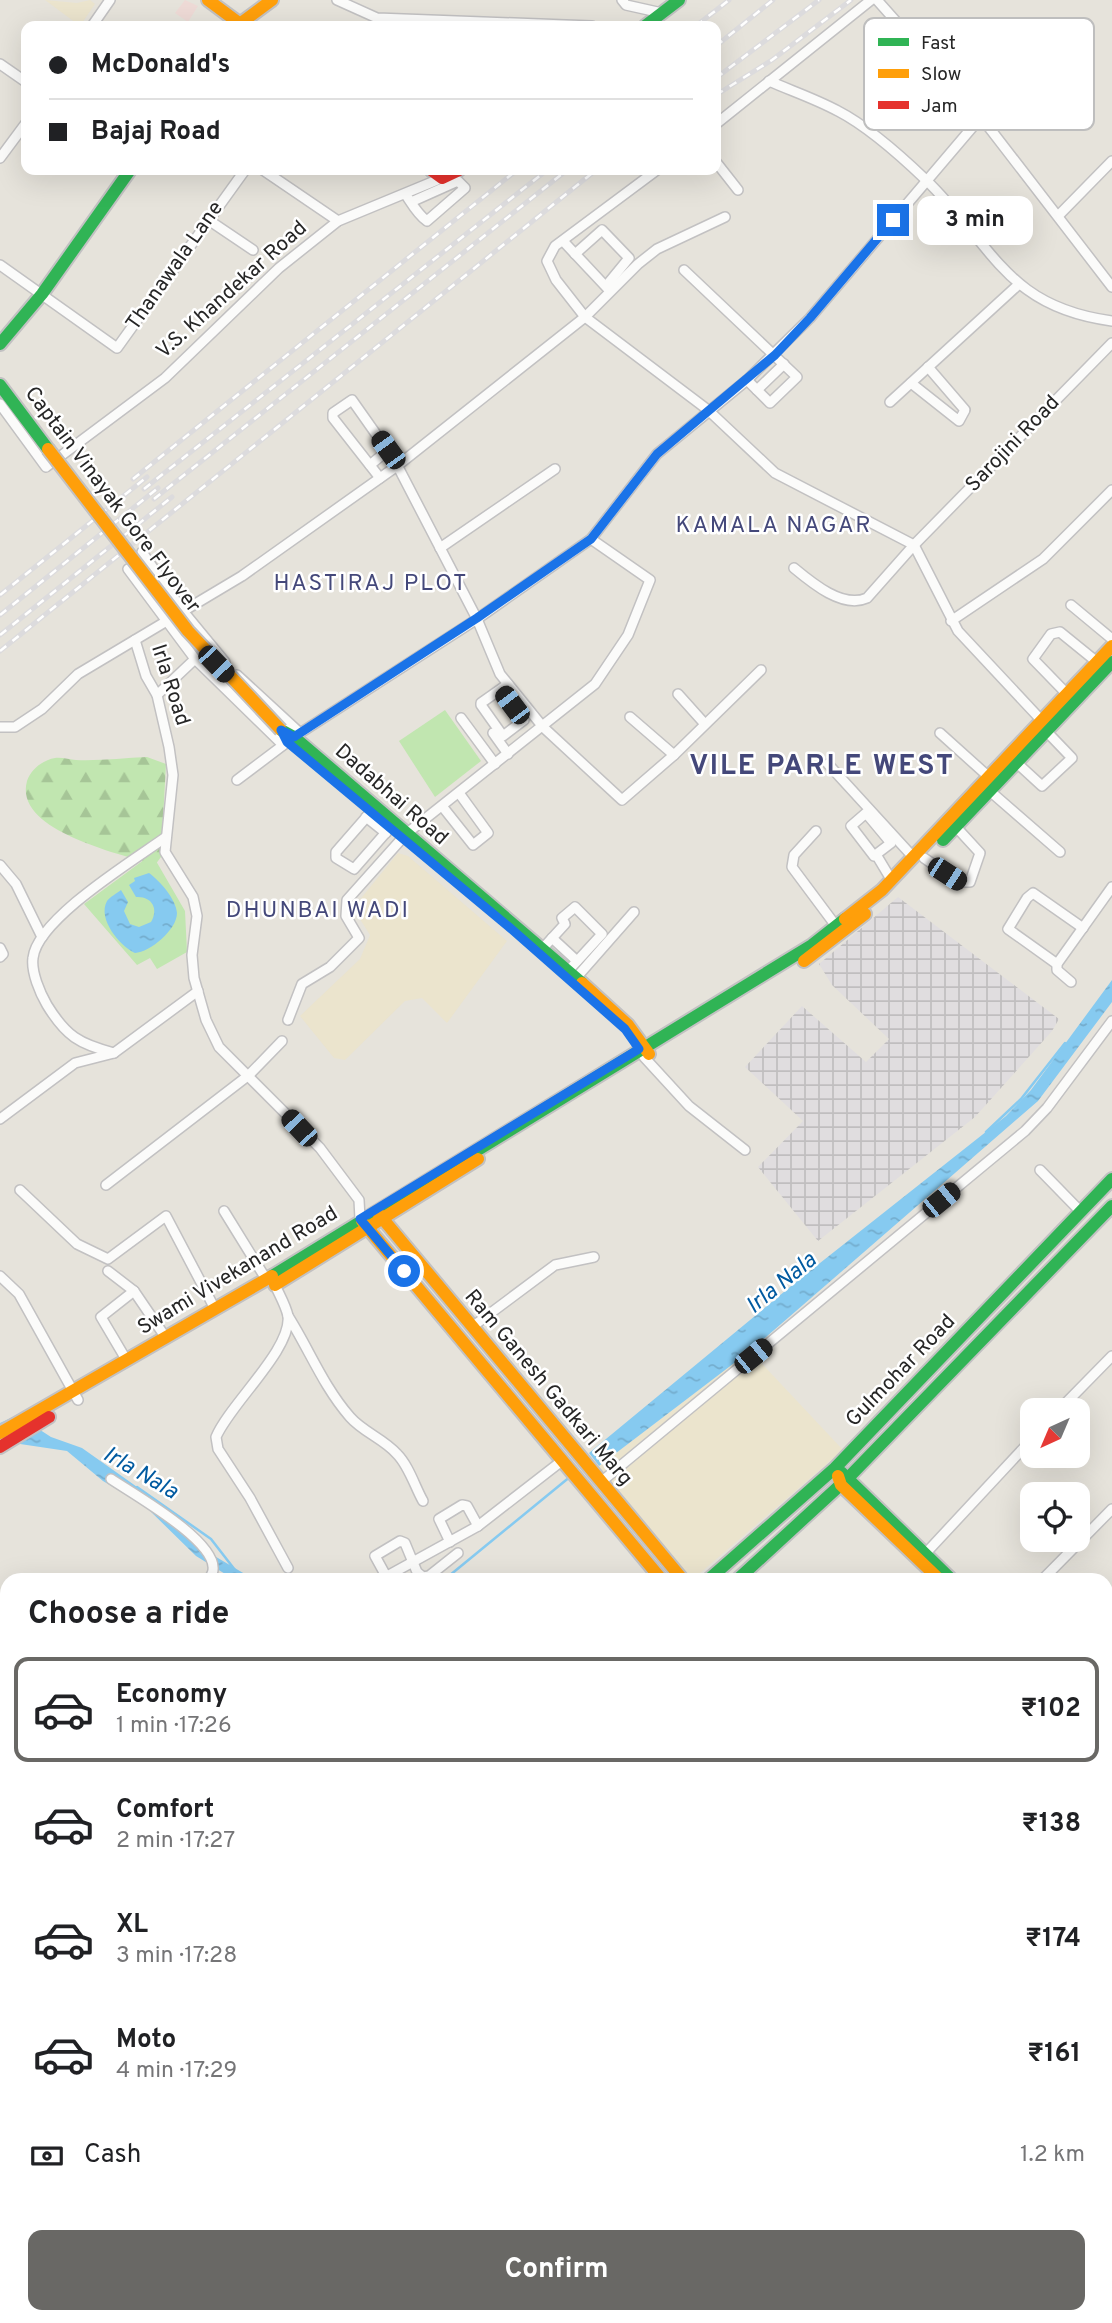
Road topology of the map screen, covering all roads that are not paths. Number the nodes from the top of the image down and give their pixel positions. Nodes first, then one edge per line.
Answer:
1 (110, 0) edge
2 (208, 0) edge
3 (272, 0) edge
4 (337, 0) edge
5 (622, 0) edge
6 (679, 0) edge
7 (871, 0) edge
8 (877, 0) edge
9 (662, 13) junction
10 (893, 18) edge
11 (95, 21) edge
12 (235, 21) edge
13 (245, 21) edge
14 (452, 21) edge
15 (652, 21) edge
16 (0, 64) edge
17 (21, 79) edge
18 (769, 82) junction
19 (721, 120) edge
20 (21, 130) edge
21 (970, 130) edge
22 (991, 130) edge
23 (0, 158) edge
24 (1112, 161) edge
25 (721, 168) edge
26 (126, 175) edge
27 (240, 175) edge
28 (270, 175) edge
29 (446, 175) edge
30 (446, 175) edge
31 (449, 175) edge
32 (651, 175) edge
33 (927, 181) junction
34 (738, 190) dead end
35 (408, 198) junction
36 (1059, 215) junction
37 (725, 217) dead end
38 (207, 219) junction
39 (338, 221) junction
40 (563, 241) junction
41 (253, 250) dead end
42 (575, 254) junction
43 (0, 265) edge
44 (684, 270) dead end
45 (1018, 285) junction
46 (1112, 287) edge
47 (608, 289) junction
48 (42, 294) junction
49 (584, 317) junction
50 (1112, 321) edge
51 (1112, 343) edge
52 (0, 345) edge
53 (775, 355) junction
54 (784, 364) junction
55 (929, 368) junction
56 (747, 380) junction
57 (912, 384) junction
58 (0, 385) edge
59 (757, 390) junction
60 (890, 402) dead end
61 (0, 404) edge
62 (708, 410) junction
63 (388, 450) junction
64 (370, 464) junction
65 (397, 466) junction
66 (555, 469) dead end
67 (380, 478) junction
68 (1112, 490) edge
69 (591, 539) junction
70 (914, 545) junction
71 (440, 548) junction
72 (142, 552) dead end
73 (794, 568) dead end
74 (128, 569) dead end
75 (1070, 605) dead end
76 (183, 611) junction
77 (477, 618) junction
78 (165, 621) junction
79 (951, 621) junction
80 (1112, 639) edge
81 (135, 640) junction
82 (1112, 646) edge
83 (195, 659) junction
84 (1097, 662) junction
85 (1112, 662) edge
86 (761, 670) dead end
87 (505, 687) junction
88 (678, 694) dead end
89 (157, 695) junction
90 (1068, 695) junction
91 (516, 702) junction
92 (475, 709) dead end
93 (629, 717) dead end
94 (461, 718) dead end
95 (704, 723) junction
96 (0, 727) edge
97 (542, 727) junction
98 (1047, 728) junction
99 (513, 729) junction
100 (281, 730) joint
101 (940, 733) dead end
102 (291, 739) junction
103 (498, 740) junction
104 (523, 742) junction
105 (485, 751) junction
106 (508, 754) junction
107 (674, 755) junction
108 (828, 764) dead end
109 (1018, 764) junction
110 (495, 765) junction
111 (990, 778) junction
112 (237, 780) dead end
113 (460, 794) junction
114 (989, 795) junction
115 (447, 805) junction
116 (368, 815) junction
117 (1015, 822) dead end
118 (957, 828) junction
119 (387, 831) junction
120 (816, 831) dead end
121 (166, 837) junction
122 (404, 837) junction
123 (1060, 852) dead end
124 (877, 856) junction
125 (919, 858) junction
126 (0, 865) edge
127 (892, 881) junction
128 (1112, 887) edge
129 (634, 912) dead end
130 (836, 926) junction
131 (1083, 928) junction
132 (42, 937) junction
133 (604, 940) junction
134 (548, 943) junction
135 (0, 948) edge
136 (0, 957) edge
137 (1057, 964) junction
138 (574, 970) junction
139 (1071, 982) dead end
140 (198, 991) junction
141 (288, 1020) dead end
142 (1112, 1021) edge
143 (282, 1041) dead end
144 (114, 1053) junction
145 (646, 1054) junction
146 (249, 1075) junction
147 (0, 1119) edge
148 (745, 1150) dead end
149 (1040, 1170) dead end
150 (1112, 1179) edge
151 (106, 1185) dead end
152 (20, 1190) dead end
153 (359, 1200) junction
154 (1112, 1206) edge
155 (224, 1212) dead end
156 (1081, 1212) junction
157 (379, 1215) junction
158 (365, 1224) junction
159 (594, 1257) dead end
160 (108, 1270) dead end
161 (0, 1276) edge
162 (270, 1282) junction
163 (134, 1291) junction
164 (215, 1309) junction
165 (288, 1316) junction
166 (472, 1327) junction
167 (166, 1338) junction
168 (1112, 1356) edge
169 (127, 1361) junction
170 (75, 1396) junction
171 (1071, 1398) edge
172 (39, 1418) junction
173 (0, 1433) edge
174 (0, 1447) edge
175 (1020, 1452) edge
176 (566, 1463) junction
177 (835, 1468) junction
178 (111, 1479) dead end
179 (845, 1481) junction
180 (601, 1482) junction
181 (423, 1502) dead end
182 (1112, 1509) edge
183 (478, 1526) junction
184 (450, 1542) junction
185 (458, 1553) dead end
186 (925, 1553) junction
187 (414, 1561) junction
188 (288, 1568) dead end
189 (212, 1573) edge
190 (381, 1573) edge
191 (392, 1573) edge
192 (418, 1573) edge
193 (431, 1573) edge
194 (656, 1573) edge
195 (677, 1573) edge
196 (716, 1573) edge
197 (745, 1573) edge
198 (933, 1573) edge
199 (945, 1573) edge
200 (1049, 1573) edge

1 - 11 street
2 - 12 main road
3 - 13 main road
4 - 14 street
5 - 9 street
6 - 9 main road
7 - 18 street
8 - 10 street
9 - 15 main road
16 - 17 street
18 - 19 street
18 - 33 street
20 - 23 street
21 - 33 street
22 - 36 street
24 - 36 street
25 - 34 street
26 - 48 main road
27 - 38 street, Thanawala Lane
28 - 39 street
29 - 35 street, V.S. Khandekar Road
30 - 35 street
31 - 35 street
32 - 40 street
33 - 45 street
33 - 53 street
35 - 39 street, V.S. Khandekar Road
36 - 46 street
37 - 47 street
38 - 41 street
38 - 48 street, Thanawala Lane
39 - 61 street, V.S. Khandekar Road
40 - 42 street
40 - 49 street
42 - 47 street
42 - 47 street
43 - 48 street, Thanawala Lane
44 - 53 street
45 - 50 street
45 - 55 street
47 - 49 street, Irla Road
48 - 52 main road
49 - 62 street
49 - 65 street, Irla Road
51 - 70 street, Sarojini Road
53 - 54 street
53 - 56 street
54 - 59 street
54 - 59 street
55 - 57 street
55 - 57 street
56 - 59 street
56 - 62 street
57 - 60 street
58 - 100 main road, Captain Vinayak Gore Flyover, bridge
62 - 69 street
62 - 70 street
63 - 64 street
63 - 64 street
63 - 65 street
64 - 67 street
65 - 67 street, Irla Road
65 - 71 street
66 - 71 street
67 - 76 street, Irla Road
68 - 79 street
69 - 77 street
69 - 97 street
70 - 73 street, Sarojini Road
70 - 79 street
71 - 77 street
72 - 76 street
74 - 78 street
75 - 80 street
76 - 78 street, Irla Road
76 - 102 street
77 - 87 street
77 - 102 street
78 - 81 street, Irla Road
78 - 83 street
79 - 98 street
81 - 89 street, Irla Road
81 - 96 street
82 - 84 main road, Swami Vivekanand Road
83 - 89 street
83 - 102 street
84 - 90 main road, Swami Vivekanand Road
84 - 90 street
85 - 98 main road, Swami Vivekanand Road
86 - 95 street
87 - 91 street
87 - 99 street
88 - 95 street
89 - 121 street, Irla Road
90 - 98 main road, Swami Vivekanand Road
91 - 97 street
91 - 99 street
92 - 103 street
93 - 107 street
94 - 105 street
95 - 107 street
97 - 104 street
97 - 107 street
98 - 109 main road, Swami Vivekanand Road
98 - 109 street
98 - 111 main road, Swami Vivekanand Road
99 - 104 street
100 - 102 main road, Dadabhai Road
101 - 111 street
102 - 112 street
102 - 116 main road, Dadabhai Road
102 - 122 main road, Dadabhai Road
103 - 105 street
103 - 106 street
104 - 106 street
105 - 110 street
106 - 110 street
108 - 125 street
109 - 114 main road, Swami Vivekanand Road
110 - 113 street
111 - 125 main road, Swami Vivekanand Road
113 - 115 street
113 - 115 street
114 - 117 street
114 - 118 main road, Swami Vivekanand Road
114 - 123 street
115 - 122 street
116 - 119 main road, Dadabhai Road
116 - 119 street
118 - 125 main road, Swami Vivekanand Road
118 - 125 street
119 - 122 main road, Dadabhai Road
120 - 130 street
121 - 132 street
121 - 140 street, Irla Road
122 - 134 main road, Dadabhai Road
122 - 141 street
122 - 145 main road, Dadabhai Road
124 - 124 street
124 - 127 street
125 - 127 main road, Swami Vivekanand Road
125 - 145 main road, Swami Vivekanand Road
126 - 132 street
127 - 130 main road, Swami Vivekanand Road
128 - 131 street
129 - 133 street
130 - 145 main road, Swami Vivekanand Road
131 - 137 street
131 - 137 street
132 - 144 street
133 - 134 street
133 - 138 street
133 - 138 street
134 - 138 main road, Dadabhai Road
135 - 136 street
137 - 139 street
138 - 145 main road, Dadabhai Road
140 - 144 street
140 - 146 street, Irla Road
142 - 180 street
143 - 146 street
144 - 147 street
145 - 148 street
145 - 157 main road, Swami Vivekanand Road
146 - 151 street
146 - 153 street, Irla Road
149 - 156 street
150 - 156 main road, Gulmohar Road
152 - 164 street
153 - 157 street
153 - 158 street
154 - 179 main road, Gulmohar Road
155 - 162 street
156 - 177 main road, Gulmohar Road
157 - 158 main road, Swami Vivekanand Road
157 - 166 main road, Ram Ganesh Gadkari Marg
158 - 162 main road, Swami Vivekanand Road
158 - 176 main road, Ram Ganesh Gadkari Marg
159 - 166 street
160 - 163 street
161 - 170 street
162 - 164 main road, Swami Vivekanand Road
162 - 165 street
162 - 170 main road, Swami Vivekanand Road
163 - 167 street
163 - 169 street
164 - 167 main road, Swami Vivekanand Road
165 - 181 street
165 - 188 street
166 - 180 main road, Ram Ganesh Gadkari Marg
167 - 169 main road, Swami Vivekanand Road
168 - 171 street
169 - 170 main road, Swami Vivekanand Road
170 - 172 main road, Swami Vivekanand Road
172 - 173 main road, Swami Vivekanand Road
172 - 174 main road, Swami Vivekanand Road
175 - 186 street
176 - 183 street
176 - 194 main road, Ram Ganesh Gadkari Marg
177 - 179 main road
177 - 196 main road, Gulmohar Road
178 - 189 street
179 - 186 main road
179 - 197 main road, Gulmohar Road
179 - 198 main road
180 - 195 main road, Ram Ganesh Gadkari Marg
182 - 200 street
183 - 184 street
183 - 184 street
184 - 187 street
185 - 193 street
186 - 199 main road
187 - 190 street
187 - 191 street
187 - 192 street

